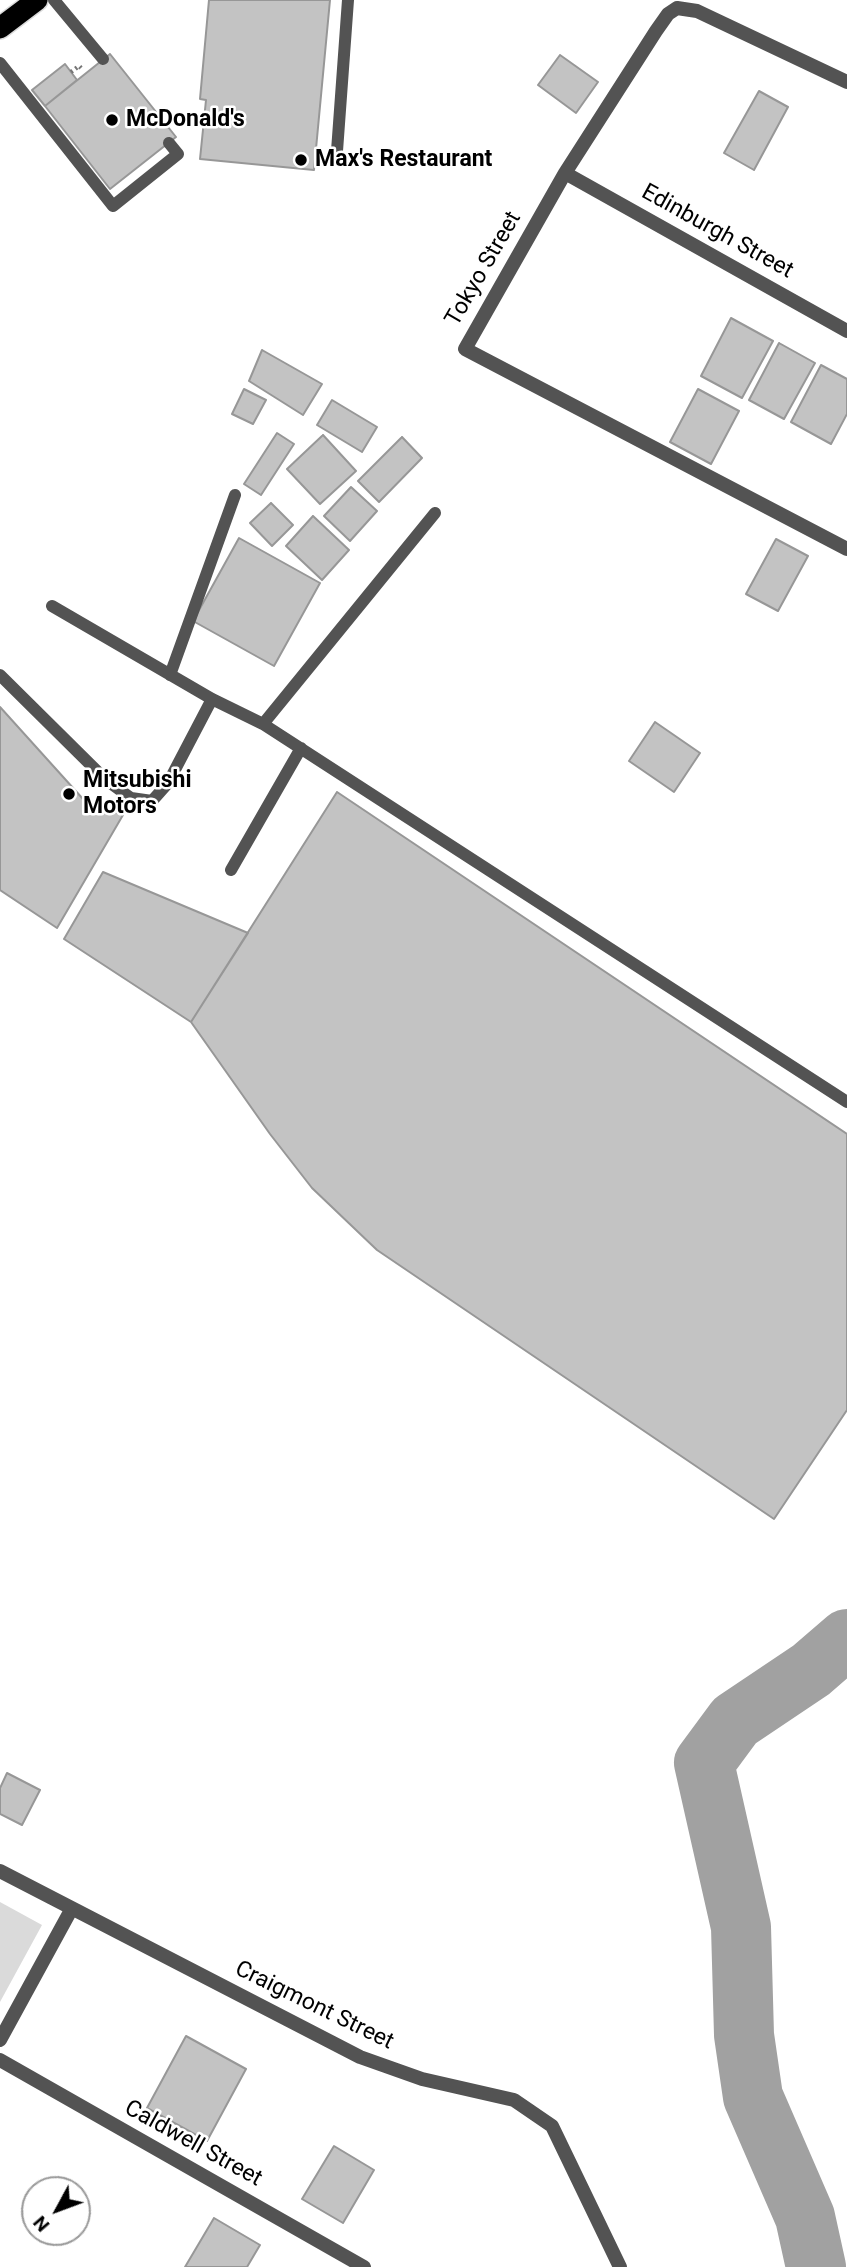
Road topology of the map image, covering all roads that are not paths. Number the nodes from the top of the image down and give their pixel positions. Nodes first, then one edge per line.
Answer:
1 (37, 0) edge
2 (54, 0) edge
3 (348, 0) edge
4 (0, 28) edge
5 (103, 59) dead end
6 (0, 63) edge
7 (847, 82) edge
8 (169, 143) dead end
9 (337, 151) dead end
10 (565, 173) junction
11 (847, 331) edge
12 (235, 495) dead end
13 (435, 513) dead end
14 (847, 549) edge
15 (52, 606) dead end
16 (0, 675) edge
17 (170, 675) junction
18 (212, 699) junction
19 (263, 724) junction
20 (301, 748) junction
21 (231, 870) dead end
22 (847, 1102) edge
23 (0, 1871) edge
24 (71, 1910) junction
25 (0, 2040) edge
26 (0, 2060) edge
27 (364, 2267) edge
28 (620, 2267) edge

1 - 4 highway
2 - 5 lane
3 - 9 lane
6 - 8 lane
7 - 10 street, Tokyo Street
10 - 11 street, Edinburgh Street
10 - 14 street, Tokyo Street
12 - 17 lane
13 - 19 lane
15 - 17 lane
16 - 18 lane
17 - 18 lane
18 - 19 lane
19 - 20 lane
20 - 21 lane
20 - 22 lane
23 - 24 street, Craigmont Street
24 - 25 street
24 - 28 street, Craigmont Street
26 - 27 street, Caldwell Street

